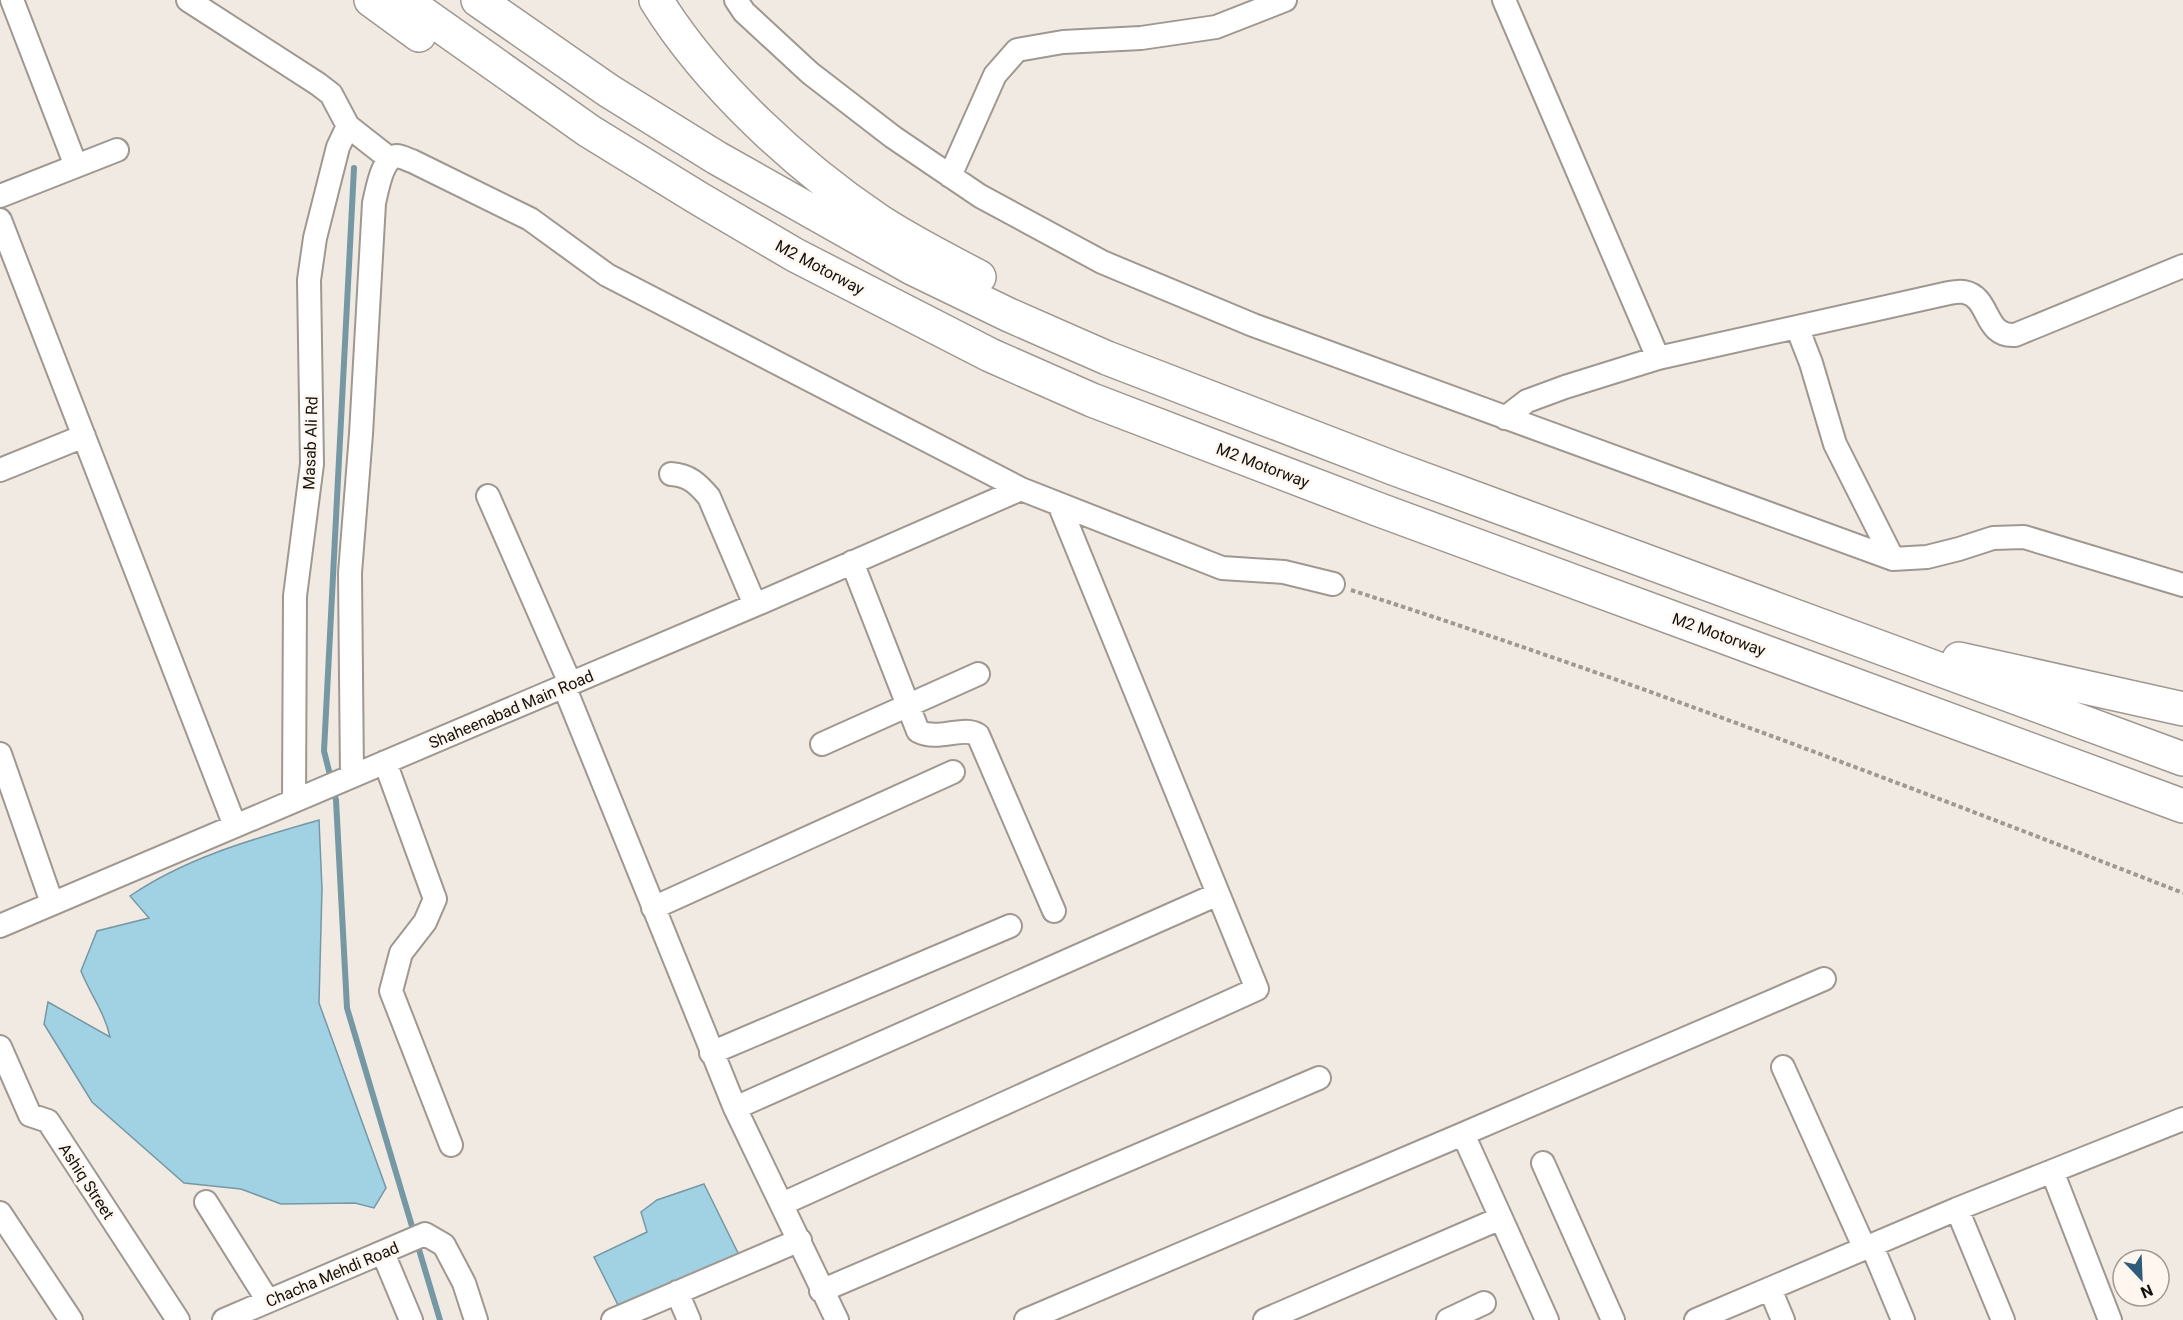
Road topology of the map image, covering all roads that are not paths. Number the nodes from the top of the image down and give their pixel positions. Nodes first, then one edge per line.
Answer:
1 (12, 0) edge
2 (188, 0) edge
3 (371, 0) edge
4 (404, 0) edge
5 (478, 0) edge
6 (656, 0) edge
7 (736, 0) edge
8 (1285, 0) edge
9 (1504, 0) edge
10 (348, 126) junction
11 (117, 150) dead end
12 (390, 159) junction
13 (76, 166) junction
14 (951, 176) junction
15 (0, 196) edge
16 (0, 220) edge
17 (2183, 266) edge
18 (892, 306) junction
19 (1797, 327) junction
20 (1658, 358) junction
21 (1505, 418) junction
22 (84, 436) junction
23 (1393, 468) junction
24 (0, 470) edge
25 (671, 474) dead end
26 (1021, 489) junction
27 (488, 496) dead end
28 (1059, 504) junction
29 (1893, 559) junction
30 (852, 562) junction
31 (1333, 584) road end
32 (2183, 585) edge
33 (755, 605) junction
34 (1820, 627) junction
35 (978, 674) dead end
36 (567, 685) junction
37 (907, 706) junction
38 (2183, 709) edge
39 (822, 744) dead end
40 (0, 754) edge
41 (2183, 759) edge
42 (385, 762) junction
43 (953, 772) dead end
44 (352, 776) junction
45 (294, 801) junction
46 (2183, 806) edge
47 (235, 826) junction
48 (1218, 894) junction
49 (52, 903) junction
50 (653, 908) junction
51 (1054, 911) dead end
52 (0, 926) edge
53 (1010, 926) dead end
54 (1824, 979) dead end
55 (0, 1047) edge
56 (711, 1053) junction
57 (1783, 1068) dead end
58 (1319, 1078) dead end
59 (735, 1108) junction
60 (2183, 1119) edge
61 (1463, 1134) junction
62 (451, 1145) dead end
63 (1543, 1163) dead end
64 (2052, 1171) junction
65 (206, 1202) dead end
66 (782, 1204) junction
67 (1957, 1209) junction
68 (0, 1213) edge
69 (1501, 1218) junction
70 (800, 1240) junction
71 (1868, 1247) junction
72 (383, 1252) junction
73 (1770, 1289) junction
74 (821, 1291) junction
75 (677, 1292) junction
76 (268, 1301) junction
77 (1484, 1304) dead end
78 (71, 1320) edge
79 (178, 1320) edge
80 (224, 1320) edge
81 (411, 1320) edge
82 (476, 1320) edge
83 (613, 1320) edge
84 (689, 1320) edge
85 (837, 1320) edge
86 (1026, 1320) edge
87 (1265, 1320) edge
88 (1448, 1320) edge
89 (1546, 1320) edge
90 (1613, 1320) edge
91 (1695, 1320) edge
92 (1783, 1320) edge
93 (1903, 1320) edge
94 (2003, 1320) edge
95 (2110, 1320) edge

1 - 13 street
2 - 10 street
3 - 18 highway
4 - 18 highway, M2 Motorway
5 - 23 highway
6 - 23 highway
7 - 14 street
8 - 14 street
9 - 20 street
10 - 12 street
10 - 45 street, Masab Ali Rd
11 - 13 street
12 - 26 street
12 - 44 street
13 - 15 street
14 - 21 street
16 - 22 street
17 - 19 street
18 - 46 highway, M2 Motorway
19 - 20 street
19 - 29 street
20 - 21 street
21 - 29 street
22 - 24 street
22 - 47 street
23 - 34 highway
25 - 33 street
26 - 28 street
26 - 30 street, Shaheenabad Main Road
27 - 36 street
28 - 31 street
28 - 48 street
29 - 32 street
30 - 33 street, Shaheenabad Main Road
30 - 37 street
33 - 36 street, Shaheenabad Main Road
34 - 38 highway
34 - 41 highway
35 - 37 street
36 - 42 street, Shaheenabad Main Road
36 - 50 street
37 - 39 street
37 - 51 street
40 - 49 street
42 - 44 street, Shaheenabad Main Road
42 - 62 street
43 - 50 street
44 - 45 street, Shaheenabad Main Road
45 - 47 street, Shaheenabad Main Road
47 - 49 street, Shaheenabad Main Road
48 - 59 street
48 - 66 street
49 - 52 street, Shaheenabad Main Road
50 - 56 street
53 - 56 street
54 - 61 street
55 - 79 street, Ashiq Street
56 - 59 street
57 - 71 street
58 - 74 street
59 - 66 street
60 - 64 street
61 - 69 street
61 - 86 street
63 - 90 street
64 - 67 street
64 - 95 street
65 - 76 street
66 - 70 street
67 - 71 street
67 - 94 street
68 - 78 street
69 - 87 street
69 - 89 street
70 - 74 street
70 - 75 street
71 - 73 street
71 - 93 street
72 - 76 street, Chacha Mehdi Road
72 - 81 street
72 - 82 street, Chacha Mehdi Road
73 - 91 street
73 - 92 street
74 - 85 street
75 - 83 street
75 - 84 street
76 - 80 street, Chacha Mehdi Road
77 - 88 street

